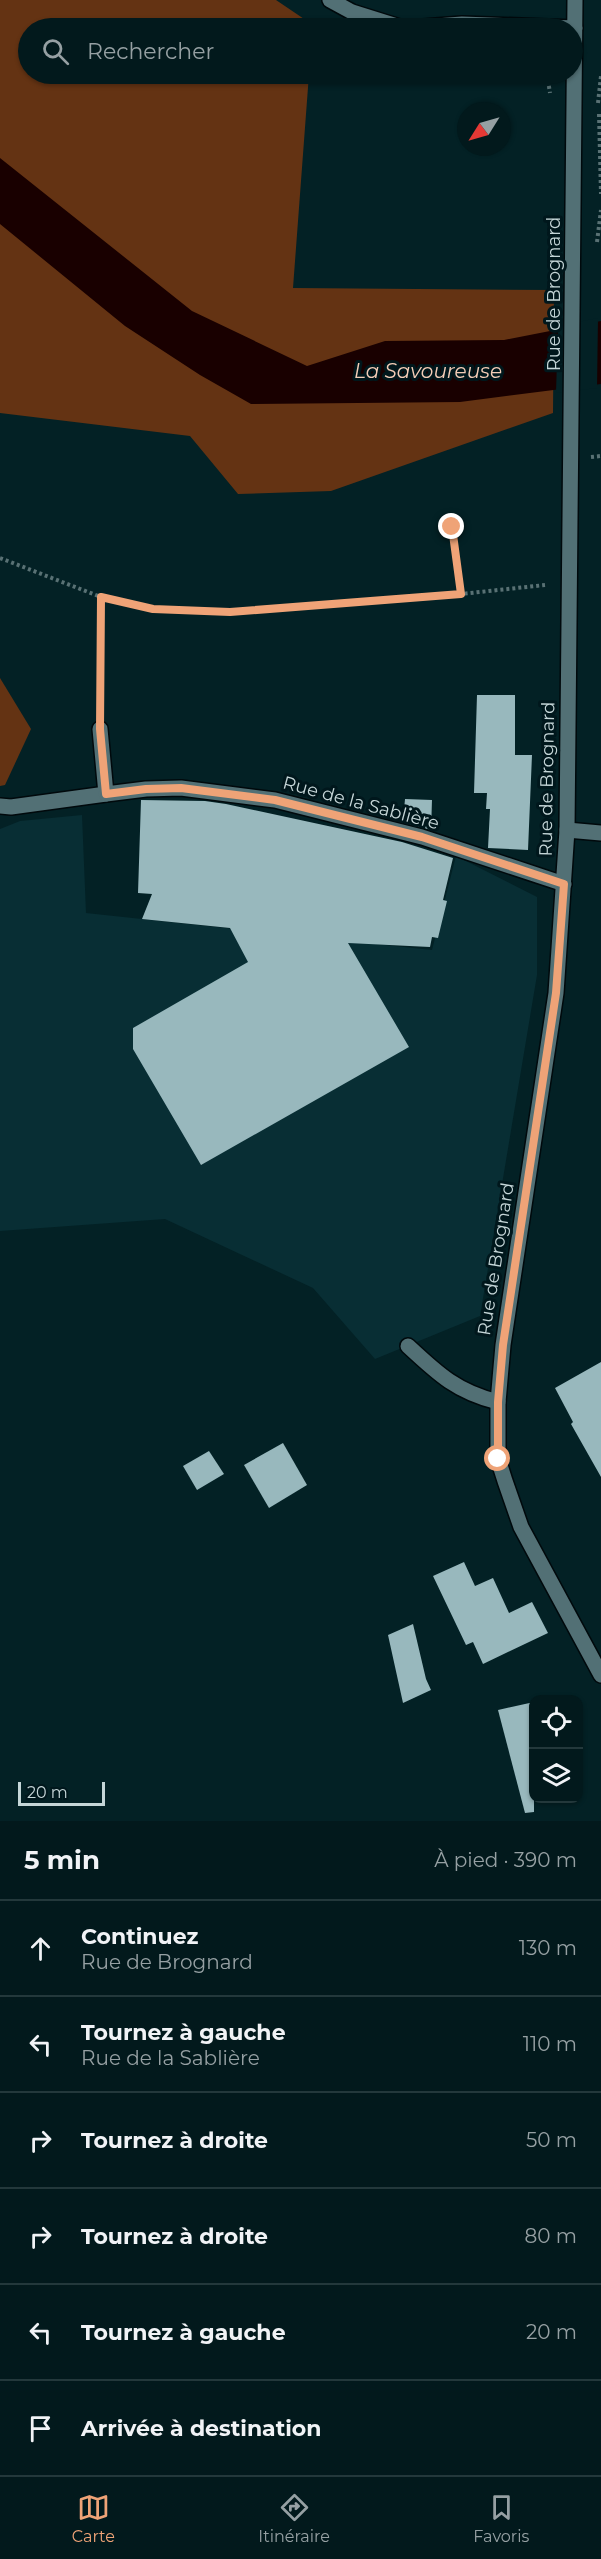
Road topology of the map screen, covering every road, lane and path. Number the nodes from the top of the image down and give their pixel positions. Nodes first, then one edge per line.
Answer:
1 (330, 0) edge
2 (575, 0) edge
3 (371, 18) edge
4 (575, 18) edge
5 (601, 76) edge
6 (549, 84) edge
7 (575, 84) edge
8 (550, 96) dead end
9 (601, 194) edge
10 (452, 527) dead end
11 (0, 558) edge
12 (545, 585) dead end
13 (461, 594) junction
14 (101, 597) junction
15 (100, 729) joint
16 (106, 794) junction
17 (0, 806) edge
18 (567, 830) junction
19 (601, 833) edge
20 (564, 884) junction
21 (408, 1346) dead end
22 (498, 1402) junction
23 (597, 1657) edge
24 (601, 1675) edge

1 - 3 street
2 - 4 street, Rue de Brognard
5 - 9 path
6 - 8 path
7 - 18 street, Rue de Brognard
10 - 13 path
11 - 14 path
12 - 13 path
13 - 14 path
14 - 15 path
15 - 16 street
16 - 17 street, Rue de la Sablière
16 - 20 street, Rue de la Sablière
18 - 19 street
18 - 20 street, Rue de Brognard
20 - 22 street, Rue de Brognard
21 - 22 street
22 - 23 street, Rue de Brognard
23 - 24 street, Rue de Brognard

